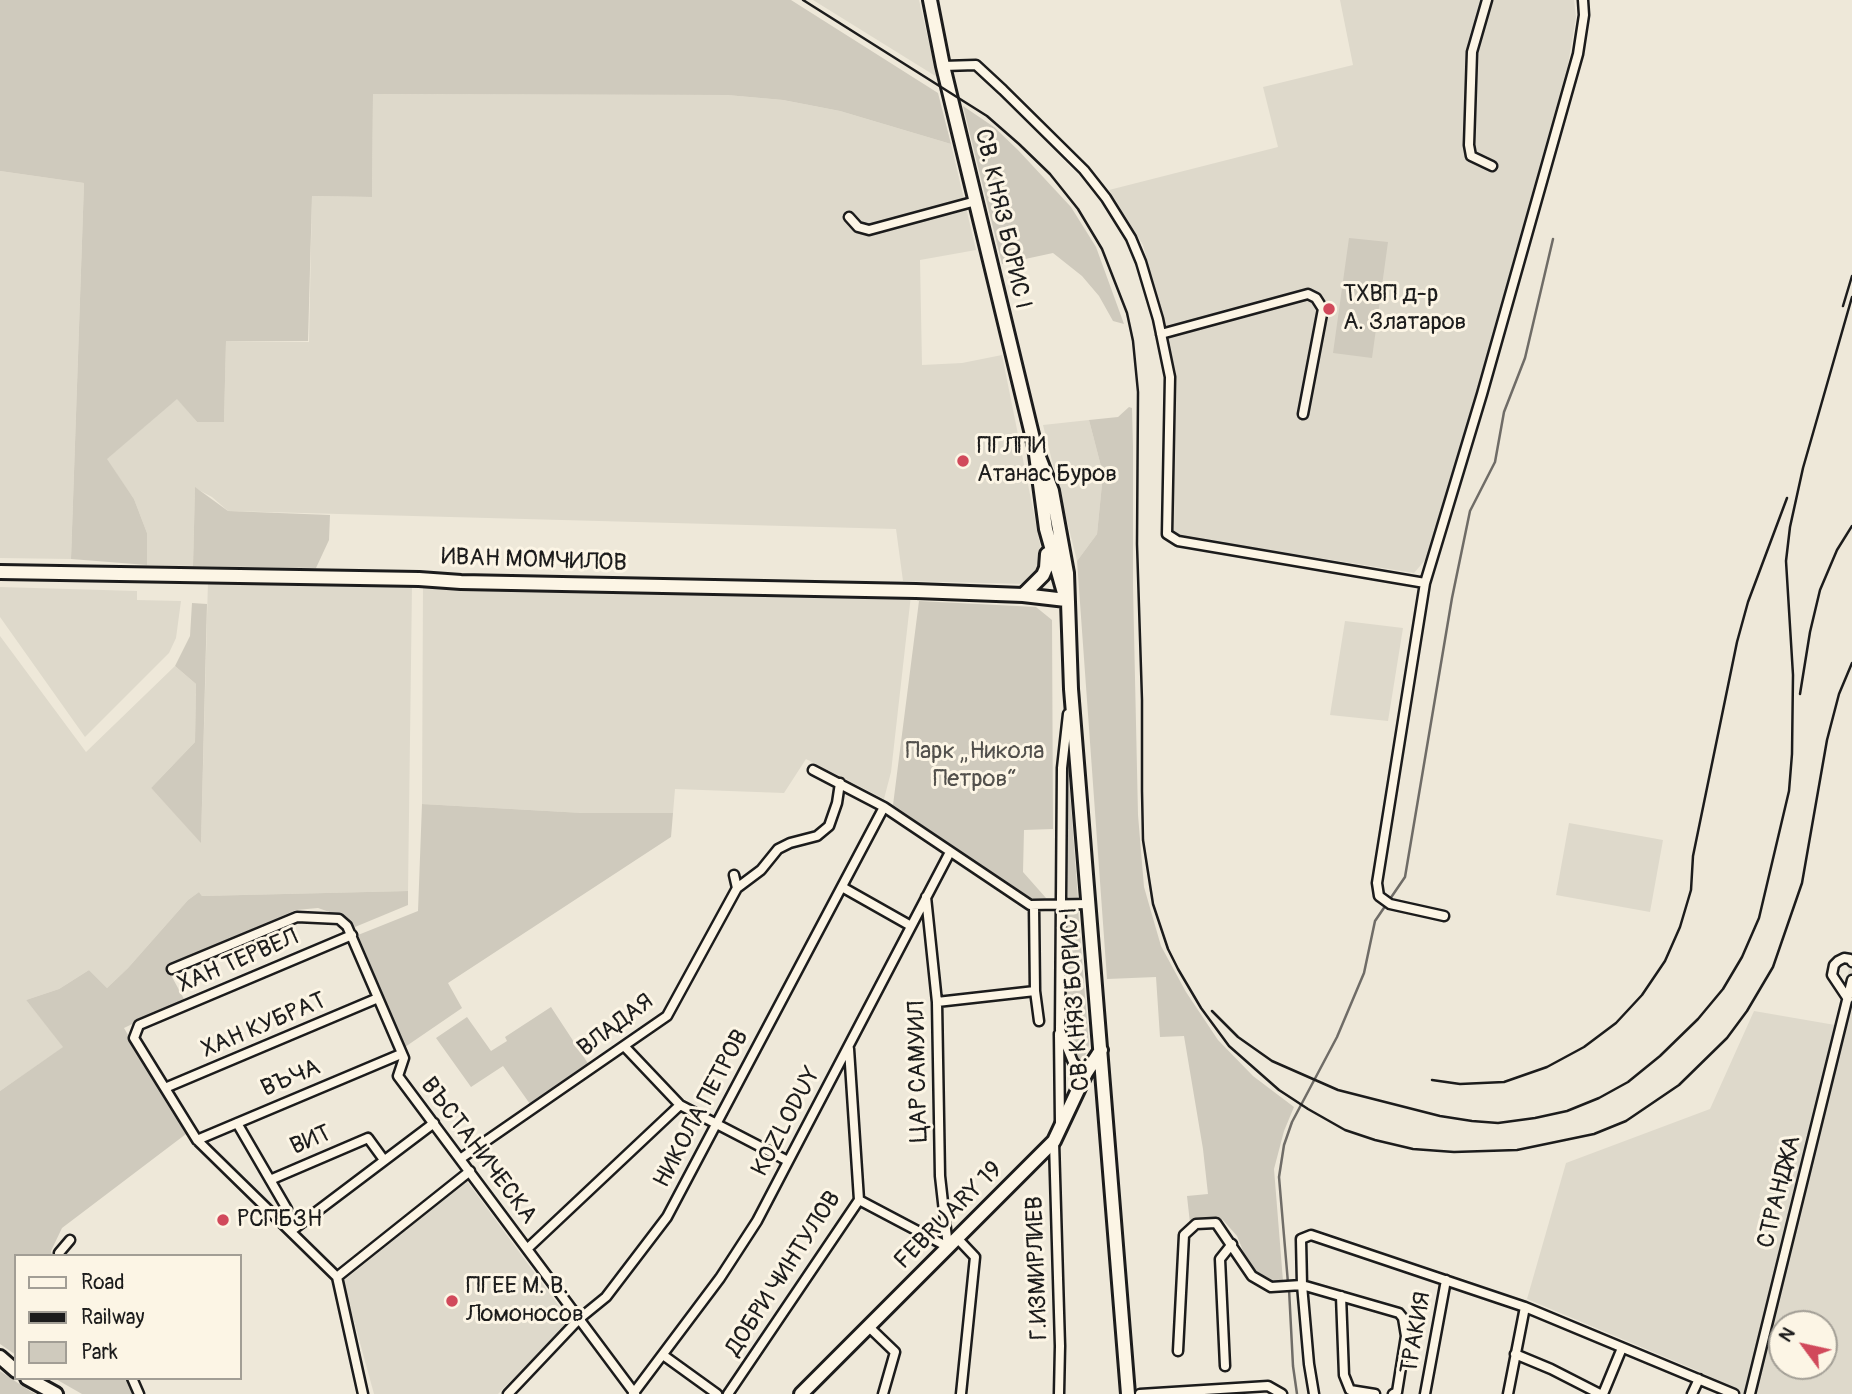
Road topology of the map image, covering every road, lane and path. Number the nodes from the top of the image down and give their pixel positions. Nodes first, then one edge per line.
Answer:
1 (930, 0) edge
2 (1487, 0) edge
3 (1583, 0) edge
4 (943, 66) junction
5 (1492, 166) dead end
6 (976, 201) junction
7 (849, 217) dead end
8 (1161, 334) junction
9 (1303, 414) dead end
10 (1035, 447) junction
11 (1046, 529) junction
12 (0, 572) edge
13 (1425, 583) junction
14 (1023, 595) junction
15 (1066, 600) junction
16 (1072, 689) junction
17 (813, 770) dead end
18 (840, 783) junction
19 (884, 807) junction
20 (950, 852) junction
21 (734, 875) dead end
22 (842, 887) junction
23 (737, 888) junction
24 (926, 897) junction
25 (1060, 904) junction
26 (1090, 904) junction
27 (1034, 906) junction
28 (1444, 916) dead end
29 (911, 926) junction
30 (352, 935) junction
31 (1852, 962) edge
32 (172, 969) dead end
33 (1852, 980) edge
34 (1035, 991) junction
35 (378, 998) junction
36 (1848, 999) junction
37 (937, 1002) junction
38 (1039, 1021) dead end
39 (1059, 1030) junction
40 (849, 1046) junction
41 (625, 1047) junction
42 (1101, 1050) junction
43 (401, 1054) junction
44 (1086, 1073) junction
45 (165, 1088) junction
46 (680, 1105) junction
47 (237, 1123) junction
48 (434, 1123) junction
49 (715, 1124) junction
50 (1060, 1126) junction
51 (197, 1140) junction
52 (1054, 1141) junction
53 (460, 1159) junction
54 (384, 1160) junction
55 (788, 1161) junction
56 (470, 1171) junction
57 (270, 1180) junction
58 (859, 1200) junction
59 (291, 1231) junction
60 (70, 1240) dead end
61 (952, 1242) junction
62 (1232, 1244) junction
63 (527, 1249) junction
64 (60, 1254) edge
65 (337, 1277) junction
66 (1446, 1280) junction
67 (1302, 1285) junction
68 (1341, 1296) junction
69 (1525, 1307) junction
70 (579, 1320) junction
71 (869, 1326) junction
72 (1622, 1348) junction
73 (1178, 1350) dead end
74 (1516, 1354) junction
75 (663, 1355) junction
76 (0, 1357) edge
77 (1225, 1366) dead end
78 (14, 1369) edge
79 (1699, 1378) junction
80 (31, 1380) edge
81 (1186, 1393) edge
82 (56, 1394) edge
83 (363, 1394) edge
84 (508, 1394) edge
85 (634, 1394) edge
86 (717, 1394) edge
87 (728, 1394) edge
88 (801, 1394) edge
89 (883, 1394) edge
90 (961, 1394) edge
91 (1059, 1394) edge
92 (1128, 1394) edge
93 (1140, 1394) edge
94 (1282, 1394) edge
95 (1314, 1394) edge
96 (1375, 1394) edge
97 (1393, 1394) edge
98 (1425, 1394) edge
99 (1508, 1394) edge
100 (1601, 1394) edge
101 (1692, 1394) edge
102 (1734, 1394) edge
103 (1750, 1394) edge

1 - 4 street, СВ. КНЯЗ БОРИС I
2 - 5 street
3 - 13 street
4 - 6 street, СВ. КНЯЗ БОРИС I
4 - 8 street
6 - 7 street
6 - 10 street, СВ. КНЯЗ БОРИС I
8 - 9 street
8 - 13 street
10 - 11 street, СВ. КНЯЗ БОРИС I
10 - 15 street, СВ. КНЯЗ БОРИС I
11 - 14 street
11 - 15 street, СВ. КНЯЗ БОРИС I
12 - 14 street, ИВАН МОМЧИЛОВ
13 - 28 street
14 - 15 street, ИВАН МОМЧИЛОВ
15 - 16 street, СВ. КНЯЗ БОРИС I
16 - 25 street
16 - 26 street, СВ. КНЯЗ БОРИС I
17 - 18 street
18 - 19 street
18 - 23 street
19 - 20 street
19 - 22 street, НИКОЛА ПЕТРОВ
20 - 24 street, KOZLODUY
20 - 27 street
21 - 23 street
22 - 29 street
22 - 49 street, НИКОЛА ПЕТРОВ
23 - 41 street, ВЛАДАЯ
24 - 29 street, KOZLODUY
24 - 37 street, ЦАР САМУИЛ
25 - 26 street
25 - 27 street
25 - 39 street
26 - 42 street, СВ. КНЯЗ БОРИС I
27 - 34 street
29 - 40 street, KOZLODUY
30 - 32 street
30 - 35 street, ВЪСТАНИЧЕСКА
30 - 45 street, ХАН ТЕРВЕЛ
31 - 36 street
33 - 36 street, СТРАНДЖА
34 - 37 street
34 - 38 street
35 - 43 street, ВЪСТАНИЧЕСКА
35 - 45 street, ХАН КУБРАТ
36 - 103 street, СТРАНДЖА
37 - 61 street, ЦАР САМУИЛ
39 - 44 street
39 - 50 street
40 - 55 street, KOZLODUY
40 - 58 street, ДОБРИ ЧИНТУЛОВ
41 - 46 street
41 - 53 street, ВЛАДАЯ
42 - 44 street, FEBRUARY 19
42 - 92 street, СВ. КНЯЗ БОРИС I
43 - 47 street, ВЪЧА
43 - 48 street, ВЪСТАНИЧЕСКА
44 - 50 street, FEBRUARY 19
45 - 51 street
46 - 49 street
46 - 63 street
47 - 51 street, ВЪЧА
47 - 57 street
48 - 53 street, ВЪСТАНИЧЕСКА
48 - 54 street
49 - 55 street
49 - 70 street, НИКОЛА ПЕТРОВ
50 - 52 street, FEBRUARY 19
51 - 59 street
52 - 61 street, FEBRUARY 19
52 - 91 street, Г.ИЗМИРЛИЕВ
53 - 56 street, ВЪСТАНИЧЕСКА
54 - 57 street, ВИТ
54 - 59 street
55 - 75 street, KOZLODUY
56 - 63 street, ВЪСТАНИЧЕСКА
56 - 65 street
57 - 59 street
58 - 61 street
58 - 87 street, ДОБРИ ЧИНТУЛОВ
59 - 65 street
60 - 64 street
61 - 71 street, FEBRUARY 19
61 - 90 street, ЦАР САМУИЛ
62 - 67 street
62 - 73 street
62 - 77 street
63 - 70 street, ВЪСТАНИЧЕСКА
65 - 83 street
66 - 67 street
66 - 69 street
66 - 98 street, ТРАКИЯ
67 - 68 street
67 - 95 street
68 - 96 street
68 - 97 street
69 - 72 street
69 - 74 street
70 - 84 street, НИКОЛА ПЕТРОВ
70 - 85 street, ВЪСТАНИЧЕСКА
71 - 88 street, FEBRUARY 19
71 - 89 street
72 - 79 street
72 - 100 street
74 - 99 street
74 - 100 street
75 - 85 street, KOZLODUY
75 - 86 street
76 - 78 street
79 - 101 street
79 - 102 street
80 - 82 street
81 - 93 street
81 - 94 street

